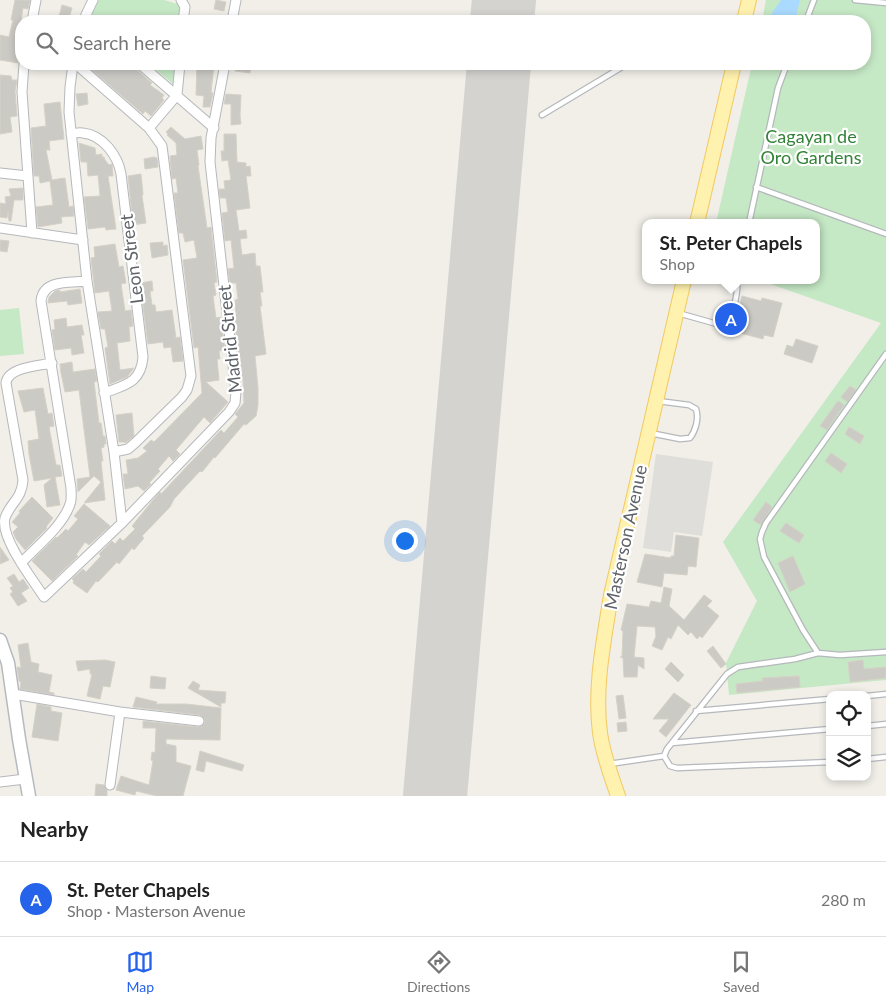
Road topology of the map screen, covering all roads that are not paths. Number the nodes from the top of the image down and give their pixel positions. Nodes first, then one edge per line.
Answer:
1 (36, 0) edge
2 (93, 0) edge
3 (181, 0) edge
4 (236, 0) edge
5 (749, 0) edge
6 (814, 0) edge
7 (855, 0) edge
8 (886, 3) edge
9 (33, 15) edge
10 (88, 15) edge
11 (184, 15) edge
12 (233, 15) edge
13 (745, 15) edge
14 (808, 15) edge
15 (24, 70) edge
16 (74, 70) edge
17 (82, 70) edge
18 (147, 70) edge
19 (179, 70) edge
20 (224, 70) edge
21 (617, 70) edge
22 (733, 70) edge
23 (785, 70) edge
24 (177, 95) junction
25 (542, 114) dead end
26 (149, 128) junction
27 (214, 128) junction
28 (71, 134) junction
29 (0, 173) edge
30 (28, 176) junction
31 (756, 187) junction
32 (698, 219) edge
33 (750, 219) edge
34 (0, 228) edge
35 (32, 233) junction
36 (886, 234) edge
37 (83, 240) junction
38 (87, 281) junction
39 (683, 284) edge
40 (737, 284) edge
41 (676, 312) junction
42 (886, 354) edge
43 (52, 363) junction
44 (104, 393) junction
45 (656, 400) junction
46 (648, 432) junction
47 (114, 452) junction
48 (122, 523) junction
49 (20, 563) junction
50 (0, 640) edge
51 (886, 652) edge
52 (818, 653) junction
53 (13, 694) junction
54 (886, 694) edge
55 (871, 696) edge
56 (826, 699) edge
57 (696, 711) junction
58 (120, 712) junction
59 (199, 721) dead end
60 (886, 724) edge
61 (871, 726) edge
62 (826, 729) edge
63 (671, 743) junction
64 (664, 756) junction
65 (886, 758) edge
66 (871, 759) edge
67 (826, 762) edge
68 (608, 765) junction
69 (26, 779) junction
70 (0, 782) edge
71 (110, 785) dead end
72 (30, 796) edge
73 (618, 796) edge

1 - 9 street
2 - 10 street
3 - 11 street
4 - 12 street
5 - 13 main road
6 - 14 lane
7 - 8 lane
15 - 30 street
16 - 28 street
17 - 26 street
18 - 24 street
19 - 24 street
20 - 27 street, Madrid Street
21 - 25 lane
22 - 32 main road
23 - 31 lane
24 - 26 street
24 - 27 street
26 - 47 street
27 - 48 street, Madrid Street
28 - 37 street
28 - 44 street, Leon Street
29 - 30 street
30 - 35 street
31 - 33 lane
31 - 36 lane
34 - 35 street
35 - 37 street
37 - 38 street
38 - 43 street
38 - 44 street
39 - 41 main road, Masterson Avenue
40 - 41 lane
41 - 45 main road, Masterson Avenue
42 - 52 lane
43 - 49 street
43 - 49 street
44 - 47 street
45 - 46 main road, Masterson Avenue
45 - 46 lane
46 - 68 main road, Masterson Avenue
47 - 48 street
48 - 49 street, Madrid Street
50 - 53 street
51 - 52 lane
52 - 57 lane
53 - 58 street
53 - 69 street
54 - 55 lane
56 - 57 lane
57 - 63 lane
58 - 59 street
58 - 71 street
60 - 61 lane
62 - 63 lane
63 - 64 lane
64 - 67 lane
64 - 68 lane
65 - 66 lane
68 - 73 main road, Masterson Avenue
69 - 70 street
69 - 72 street

